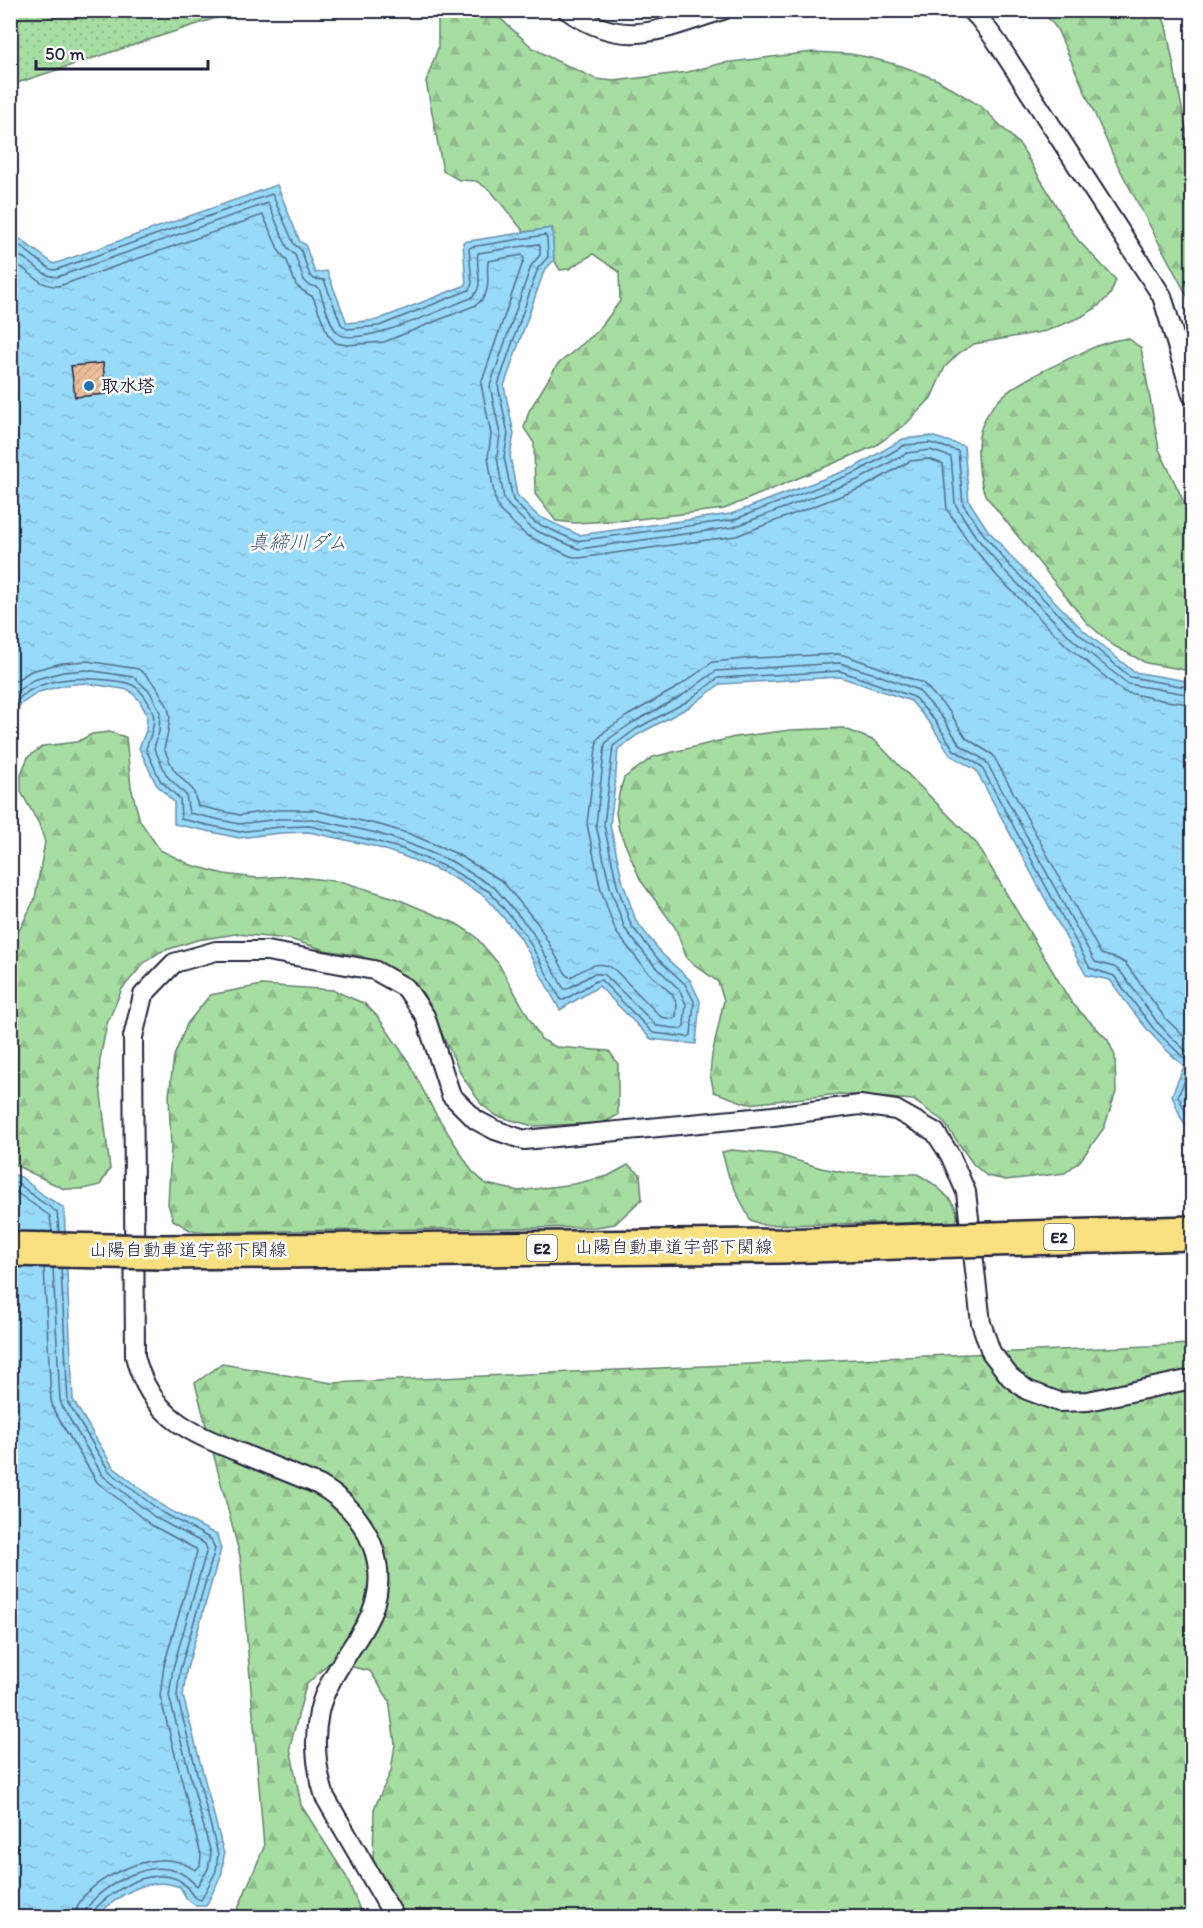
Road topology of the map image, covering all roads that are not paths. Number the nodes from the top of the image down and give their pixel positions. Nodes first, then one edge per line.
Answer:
1 (567, 10) edge
2 (723, 10) edge
3 (971, 10) edge
4 (1192, 395) edge
5 (1192, 1233) edge
6 (10, 1249) edge
7 (1192, 1379) edge
8 (394, 1917) edge

1 - 2 street
3 - 4 street
5 - 6 highway, 山陽自動車道宇部下関線 / E2, bridge
7 - 8 street

